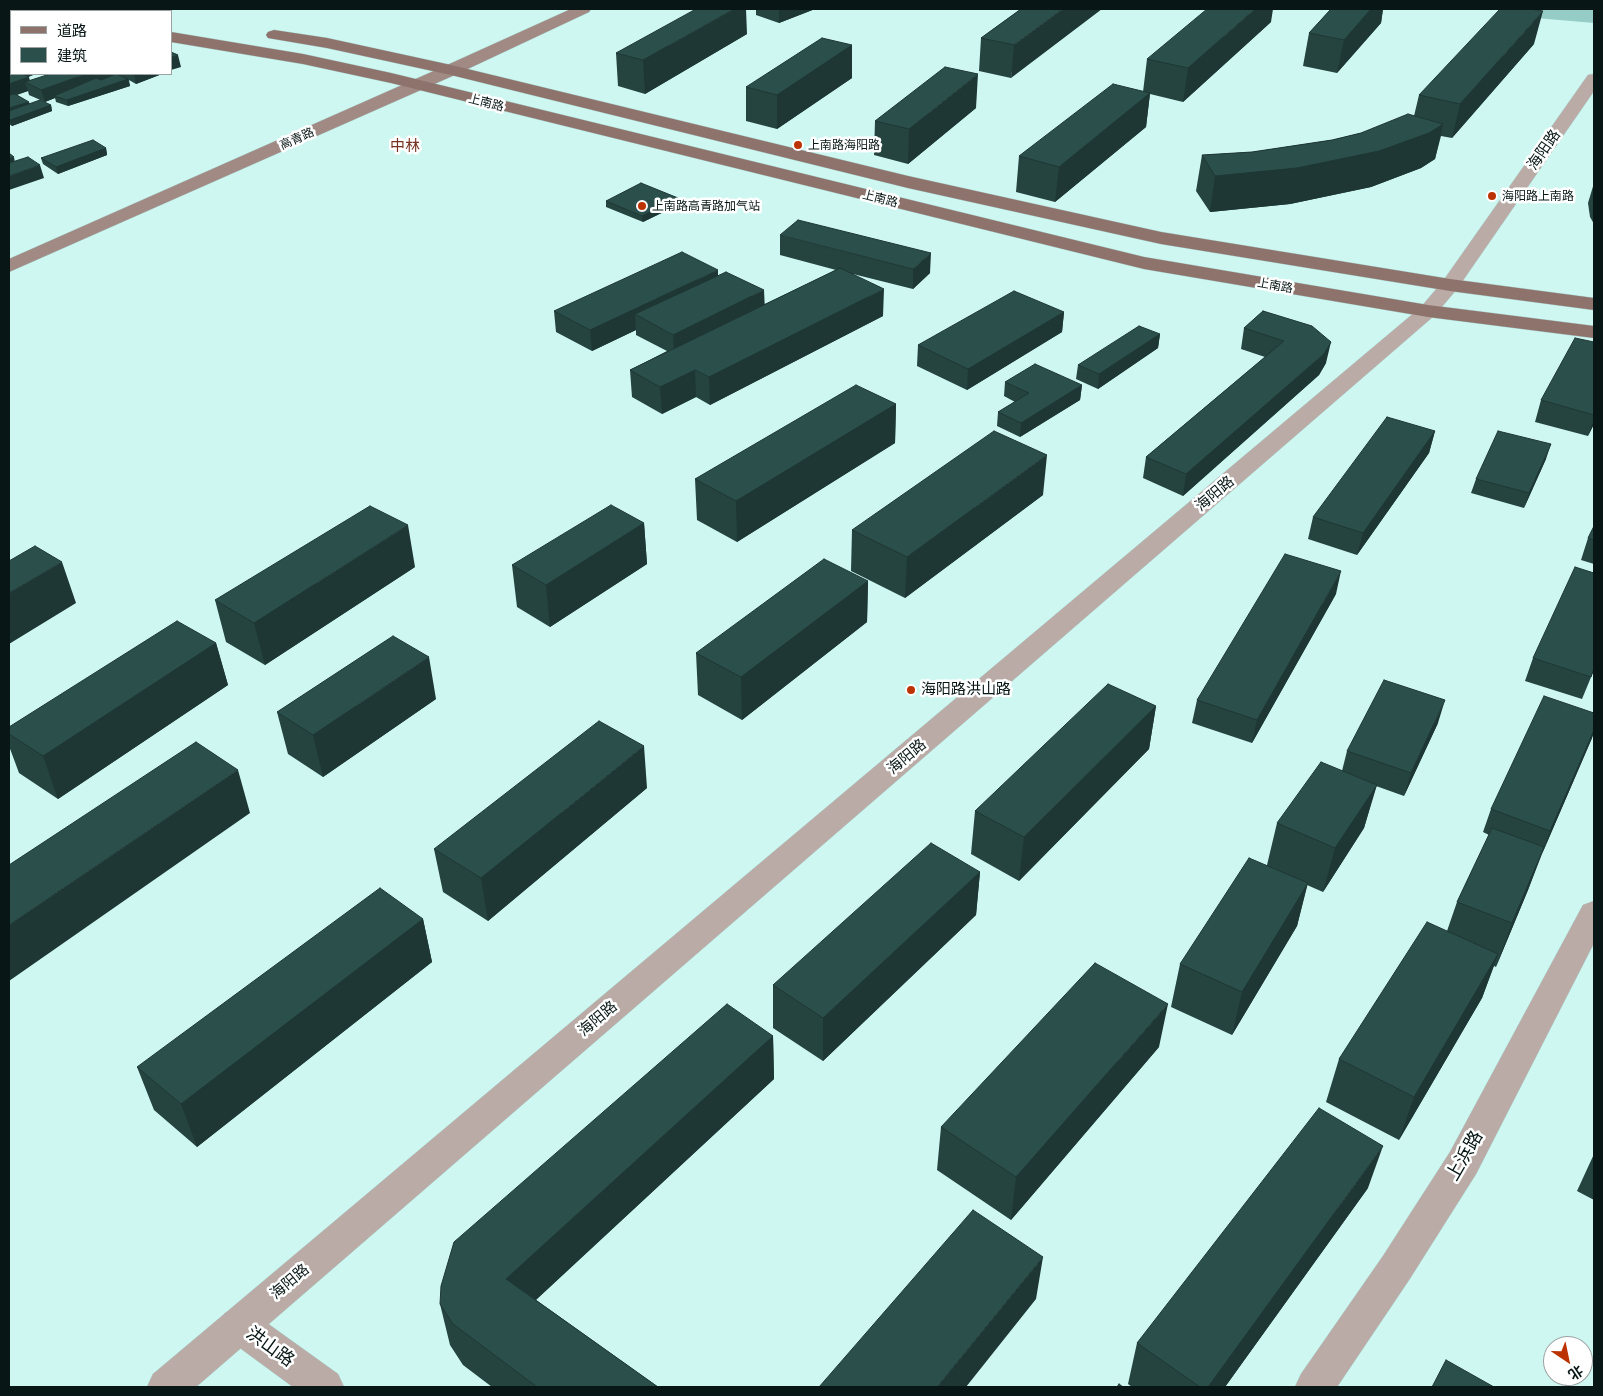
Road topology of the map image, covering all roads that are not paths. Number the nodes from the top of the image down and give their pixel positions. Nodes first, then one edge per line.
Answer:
1 (44, 9) edge
2 (551, 9) edge
3 (583, 9) edge
4 (62, 10) edge
5 (254, 32) dead end
6 (172, 37) edge
7 (423, 64) junction
8 (451, 70) junction
9 (391, 78) junction
10 (1594, 79) edge
11 (416, 86) junction
12 (9, 249) edge
13 (9, 266) edge
14 (1450, 285) junction
15 (1594, 304) edge
16 (1428, 311) junction
17 (1594, 332) edge
18 (1594, 913) edge
19 (239, 1324) junction
20 (167, 1387) edge
21 (324, 1387) edge
22 (1315, 1387) edge

1 - 4 main road
2 - 7 main road, 高青路
3 - 8 main road, 高青路
5 - 7 main road, 上南路
6 - 9 main road, 上南路
7 - 8 main road, 上南路
7 - 9 main road, 高青路
8 - 11 main road, 高青路
8 - 14 main road, 上南路
9 - 11 main road, 上南路
9 - 12 main road, 高青路
10 - 14 street, 海阳路
11 - 13 main road, 高青路
11 - 16 main road, 上南路
14 - 15 main road, 上南路
14 - 16 street, 海阳路
16 - 17 main road, 上南路
16 - 19 street, 海阳路
18 - 22 street, 上浜路
19 - 20 street, 海阳路
19 - 21 street, 洪山路

